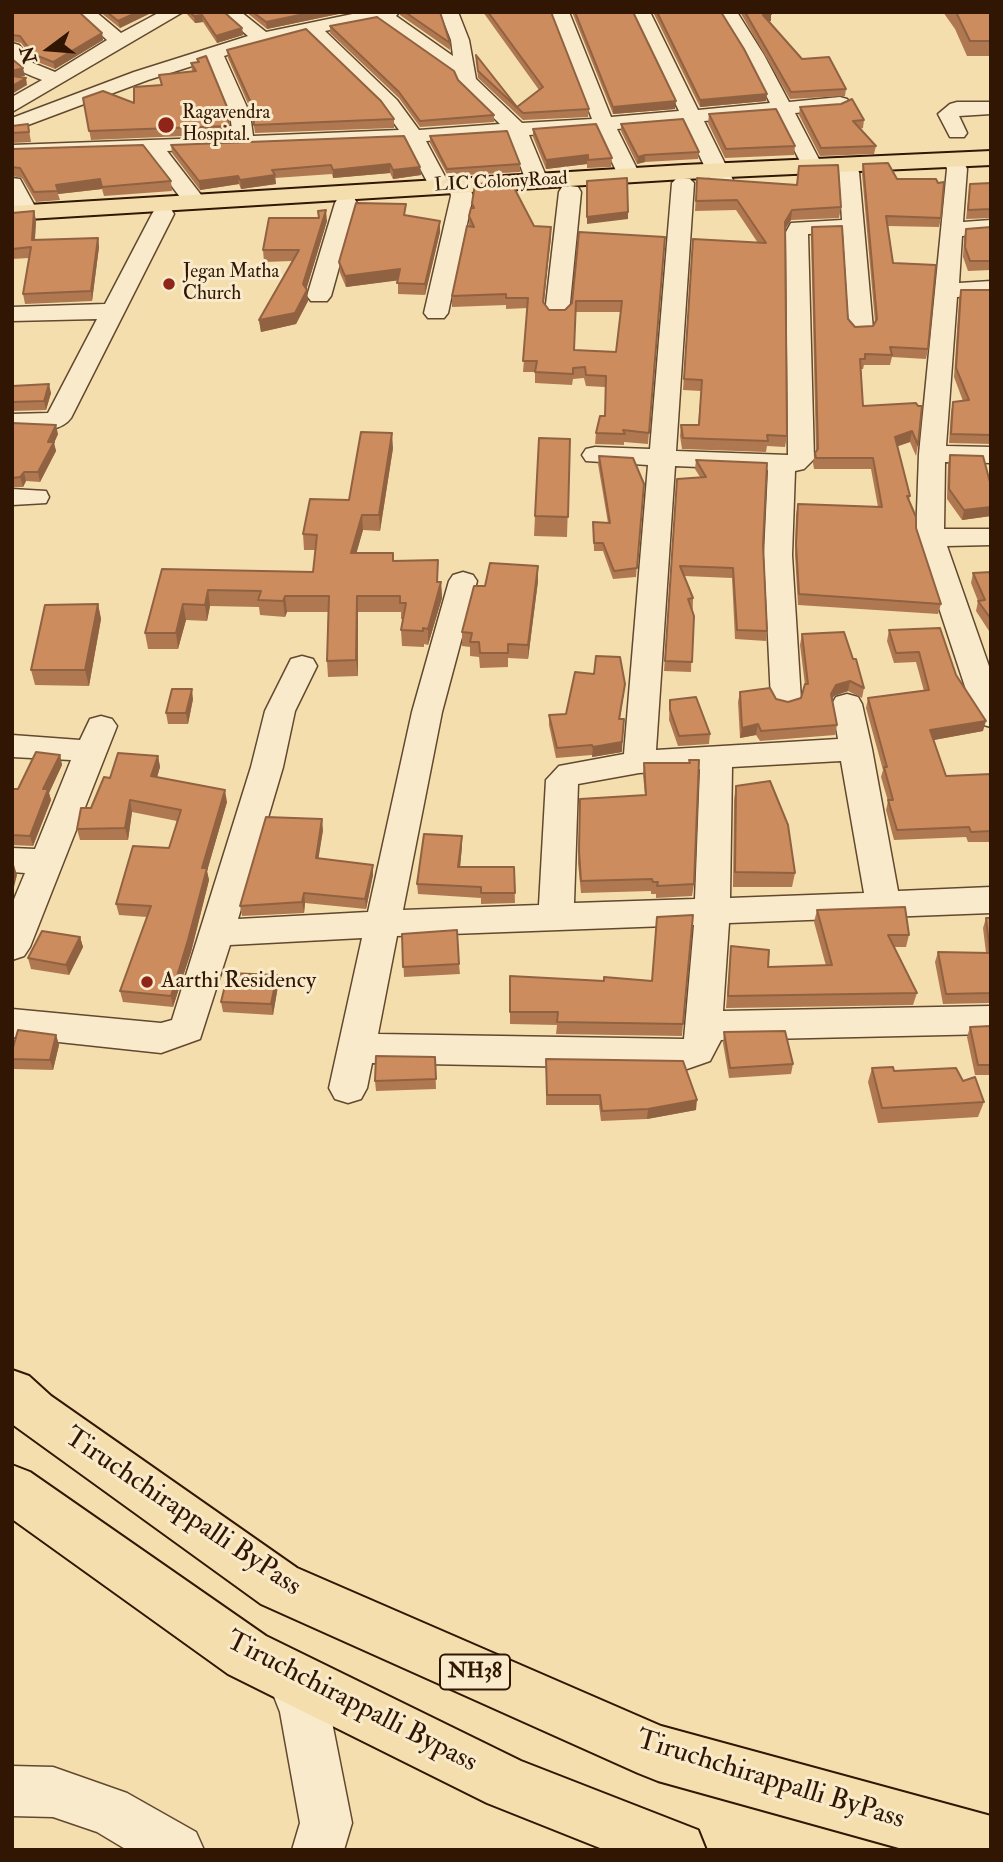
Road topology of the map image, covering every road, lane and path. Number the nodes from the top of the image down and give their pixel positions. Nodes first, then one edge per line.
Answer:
1 (85, 12) edge
2 (174, 12) edge
3 (229, 12) edge
4 (449, 12) edge
5 (560, 12) edge
6 (641, 12) edge
7 (728, 12) edge
8 (385, 13) edge
9 (337, 17) edge
10 (311, 28) junction
11 (262, 38) junction
12 (120, 41) junction
13 (12, 49) edge
14 (214, 52) junction
15 (464, 72) junction
16 (57, 79) junction
17 (840, 103) edge
18 (12, 106) edge
19 (780, 107) junction
20 (991, 108) edge
21 (690, 115) junction
22 (604, 124) junction
23 (12, 125) edge
24 (516, 129) junction
25 (957, 133) dead end
26 (413, 136) junction
27 (244, 142) junction
28 (152, 145) junction
29 (12, 151) edge
30 (991, 158) edge
31 (813, 167) junction
32 (849, 172) junction
33 (967, 173) edge
34 (629, 175) junction
35 (719, 176) junction
36 (537, 181) junction
37 (683, 183) junction
38 (12, 184) edge
39 (454, 189) junction
40 (570, 192) junction
41 (194, 201) junction
42 (346, 203) junction
43 (163, 214) junction
44 (17, 216) edge
45 (854, 226) junction
46 (991, 227) edge
47 (950, 230) junction
48 (991, 288) edge
49 (946, 291) junction
50 (319, 296) dead end
51 (113, 311) junction
52 (436, 313) dead end
53 (557, 313) edge
54 (12, 314) edge
55 (861, 329) edge
56 (12, 422) edge
57 (932, 454) junction
58 (595, 455) dead end
59 (991, 455) edge
60 (661, 458) junction
61 (782, 463) junction
62 (991, 537) edge
63 (930, 538) junction
64 (463, 581) dead end
65 (302, 666) dead end
66 (786, 700) edge
67 (847, 704) dead end
68 (991, 717) edge
69 (12, 746) edge
70 (856, 749) junction
71 (716, 757) junction
72 (639, 762) junction
73 (12, 860) edge
74 (46, 862) junction
75 (991, 900) edge
76 (883, 905) junction
77 (712, 913) junction
78 (556, 918) junction
79 (384, 923) junction
80 (218, 933) junction
81 (12, 947) edge
82 (991, 1020) edge
83 (12, 1023) edge
84 (703, 1026) junction
85 (356, 1048) junction
86 (348, 1088) dead end
87 (12, 1392) edge
88 (12, 1489) edge
89 (290, 1676) junction
90 (12, 1791) edge
91 (991, 1845) edge
92 (178, 1850) edge
93 (318, 1850) edge
94 (677, 1850) edge

1 - 12 street
2 - 12 street
3 - 11 street
4 - 15 street
5 - 22 street
6 - 21 street
7 - 19 street
8 - 9 street
8 - 15 street
9 - 10 street
10 - 11 street
10 - 26 street
11 - 14 street
12 - 16 street
13 - 16 street
14 - 23 street
14 - 27 street
15 - 24 street
16 - 18 street
17 - 19 street
19 - 21 street
19 - 31 street
20 - 25 street
21 - 22 street
21 - 35 street
22 - 24 street
22 - 34 street
24 - 26 street
24 - 36 street
26 - 27 street
26 - 39 street
27 - 28 street
28 - 29 street
28 - 41 street
30 - 33 main road, LIC ColonyRoad
31 - 33 main road, LIC ColonyRoad
31 - 35 main road, LIC ColonyRoad
32 - 33 main road, LIC ColonyRoad
32 - 35 main road, LIC ColonyRoad
32 - 45 street
33 - 47 street
34 - 35 main road, LIC ColonyRoad
34 - 36 main road, LIC ColonyRoad
35 - 37 main road, LIC ColonyRoad
36 - 39 main road, LIC ColonyRoad
37 - 40 main road, LIC ColonyRoad
37 - 60 street
38 - 44 street
39 - 40 main road, LIC ColonyRoad
39 - 41 main road, LIC ColonyRoad
39 - 42 main road, LIC ColonyRoad
39 - 52 street
40 - 53 street
41 - 44 main road, LIC ColonyRoad
42 - 43 main road, LIC ColonyRoad
42 - 50 street
43 - 44 main road, LIC ColonyRoad
43 - 51 street
45 - 55 street
45 - 61 street
46 - 47 street
47 - 49 street
48 - 49 street
49 - 57 street
51 - 54 street
51 - 56 street
57 - 59 street
57 - 63 street
58 - 60 street
60 - 61 street
60 - 72 street
61 - 66 street
62 - 63 street
63 - 68 street
64 - 79 street
65 - 80 street
67 - 70 street
69 - 74 street
70 - 71 street
70 - 76 street
71 - 72 street
71 - 77 street
72 - 78 street
73 - 74 street
74 - 81 street
75 - 76 street
76 - 77 street
77 - 78 street
77 - 84 street
78 - 79 street
79 - 80 street
79 - 85 street
80 - 83 street
82 - 84 street
84 - 85 street
85 - 86 street
87 - 91 main road, Tiruchchirappalli ByPass / NH38
88 - 89 main road, Tiruchchirappalli Bypass
89 - 93 street
89 - 94 main road, Tiruchchirappalli Bypass
90 - 92 street

